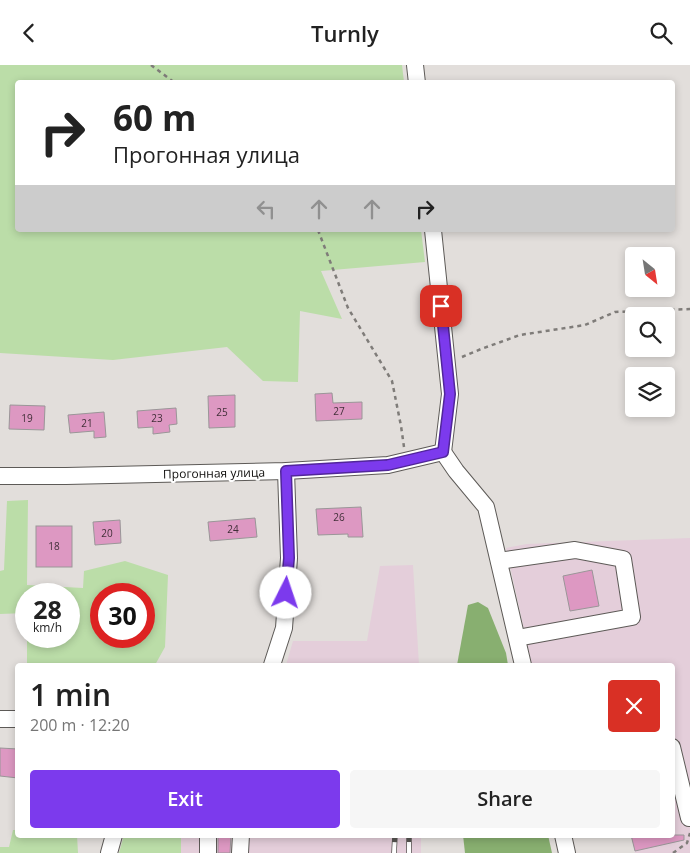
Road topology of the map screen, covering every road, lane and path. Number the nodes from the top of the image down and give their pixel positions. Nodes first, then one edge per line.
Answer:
1 (151, 65) edge
2 (415, 65) edge
3 (171, 80) edge
4 (417, 80) edge
5 (319, 232) edge
6 (433, 232) edge
7 (690, 309) edge
8 (447, 364) junction
9 (443, 452) junction
10 (405, 461) junction
11 (286, 471) junction
12 (0, 476) edge
13 (498, 561) junction
14 (517, 638) junction
15 (273, 663) edge
16 (523, 663) edge
17 (0, 719) edge
18 (15, 719) edge
19 (675, 760) edge
20 (690, 817) edge
21 (690, 833) edge
22 (113, 838) edge
23 (208, 838) edge
24 (241, 838) edge
25 (564, 838) edge
26 (109, 853) edge
27 (208, 853) edge
28 (240, 853) edge
29 (567, 853) edge
30 (673, 853) edge

1 - 3 path
2 - 4 street
5 - 10 path
6 - 8 street
7 - 8 path
8 - 9 street
9 - 10 street, Прогонная улица
9 - 13 street
10 - 11 street, Прогонная улица
11 - 12 street, Прогонная улица
11 - 15 street
13 - 14 street
13 - 14 street
14 - 16 street
17 - 18 street
19 - 20 street
21 - 30 path
22 - 26 street
23 - 27 street
24 - 28 street
25 - 29 street

